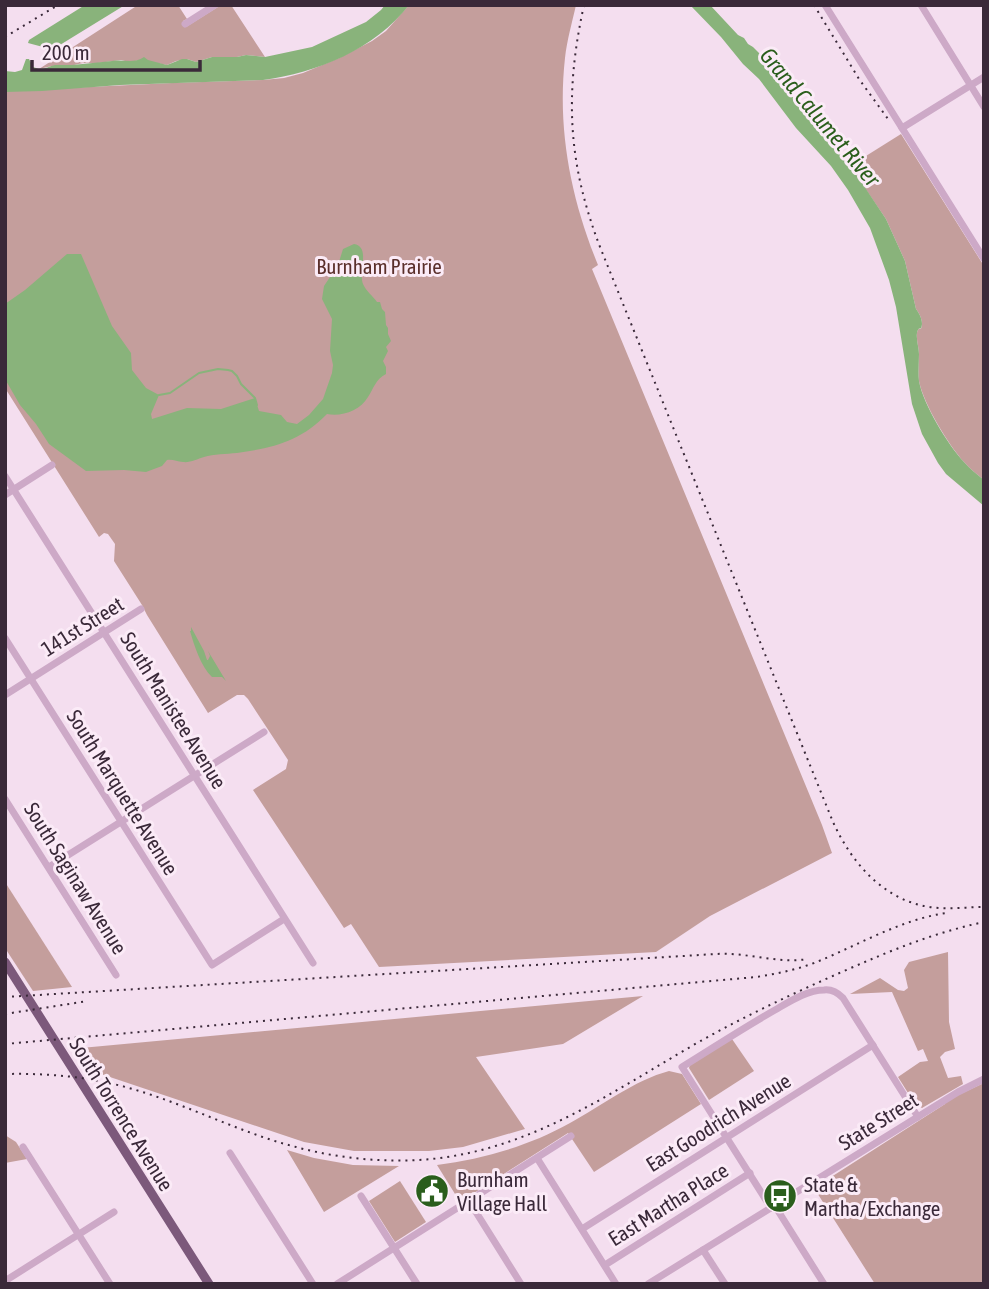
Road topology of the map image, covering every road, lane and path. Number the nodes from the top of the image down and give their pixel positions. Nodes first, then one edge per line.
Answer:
1 (215, 5) edge
2 (825, 5) edge
3 (920, 5) edge
4 (185, 24) dead end
5 (984, 77) edge
6 (970, 85) junction
7 (984, 107) edge
8 (902, 128) junction
9 (984, 259) edge
10 (52, 466) dead end
11 (5, 476) edge
12 (14, 489) junction
13 (5, 495) edge
14 (141, 609) dead end
15 (104, 633) junction
16 (5, 638) edge
17 (31, 678) junction
18 (5, 695) edge
19 (264, 732) dead end
20 (194, 776) junction
21 (5, 799) edge
22 (121, 822) junction
23 (49, 867) junction
24 (285, 919) junction
25 (5, 962) edge
26 (313, 963) dead end
27 (116, 975) dead end
28 (873, 1045) junction
29 (984, 1079) edge
30 (918, 1117) junction
31 (571, 1136) dead end
32 (727, 1137) junction
33 (23, 1147) dead end
34 (230, 1153) dead end
35 (537, 1158) junction
36 (750, 1173) junction
37 (361, 1196) dead end
38 (469, 1201) junction
39 (773, 1207) junction
40 (114, 1212) dead end
41 (582, 1229) junction
42 (79, 1235) junction
43 (394, 1248) junction
44 (703, 1250) junction
45 (605, 1265) junction
46 (7, 1280) edge
47 (110, 1284) edge
48 (209, 1284) edge
49 (313, 1284) edge
50 (337, 1284) edge
51 (417, 1284) edge
52 (521, 1284) edge
53 (617, 1284) edge
54 (648, 1284) edge
55 (725, 1284) edge
56 (824, 1284) edge

1 - 4 street
2 - 8 street
3 - 6 street
5 - 6 street
6 - 7 street
6 - 8 street
8 - 9 street
10 - 12 street
11 - 12 street, South Manistee Avenue
12 - 13 street
12 - 15 street, South Manistee Avenue
14 - 15 street, 141st Street
15 - 17 street, 141st Street
15 - 20 street, South Manistee Avenue
16 - 17 street, South Marquette Avenue
17 - 18 street, 141st Street
17 - 22 street, South Marquette Avenue
19 - 20 street
20 - 22 street
20 - 24 street, South Manistee Avenue
21 - 23 street, South Saginaw Avenue
22 - 23 street
22 - 24 street, South Marquette Avenue
23 - 27 street, South Saginaw Avenue
24 - 26 street, South Manistee Avenue
25 - 48 main road, South Torrence Avenue
28 - 30 street
28 - 32 street, East Goodrich Avenue
28 - 32 street
29 - 30 street, State Street
30 - 39 street, State Street
31 - 35 street
32 - 36 street
32 - 41 street, East Goodrich Avenue
33 - 42 street
34 - 49 street
35 - 38 street
35 - 41 street
36 - 39 street
36 - 45 street, East Martha Place
37 - 43 street
38 - 43 street
38 - 52 street
39 - 44 street, State Street
39 - 56 street
40 - 42 street
41 - 45 street
42 - 46 street
42 - 47 street
43 - 50 street
43 - 51 street
44 - 54 street, State Street
44 - 55 street
45 - 53 street

